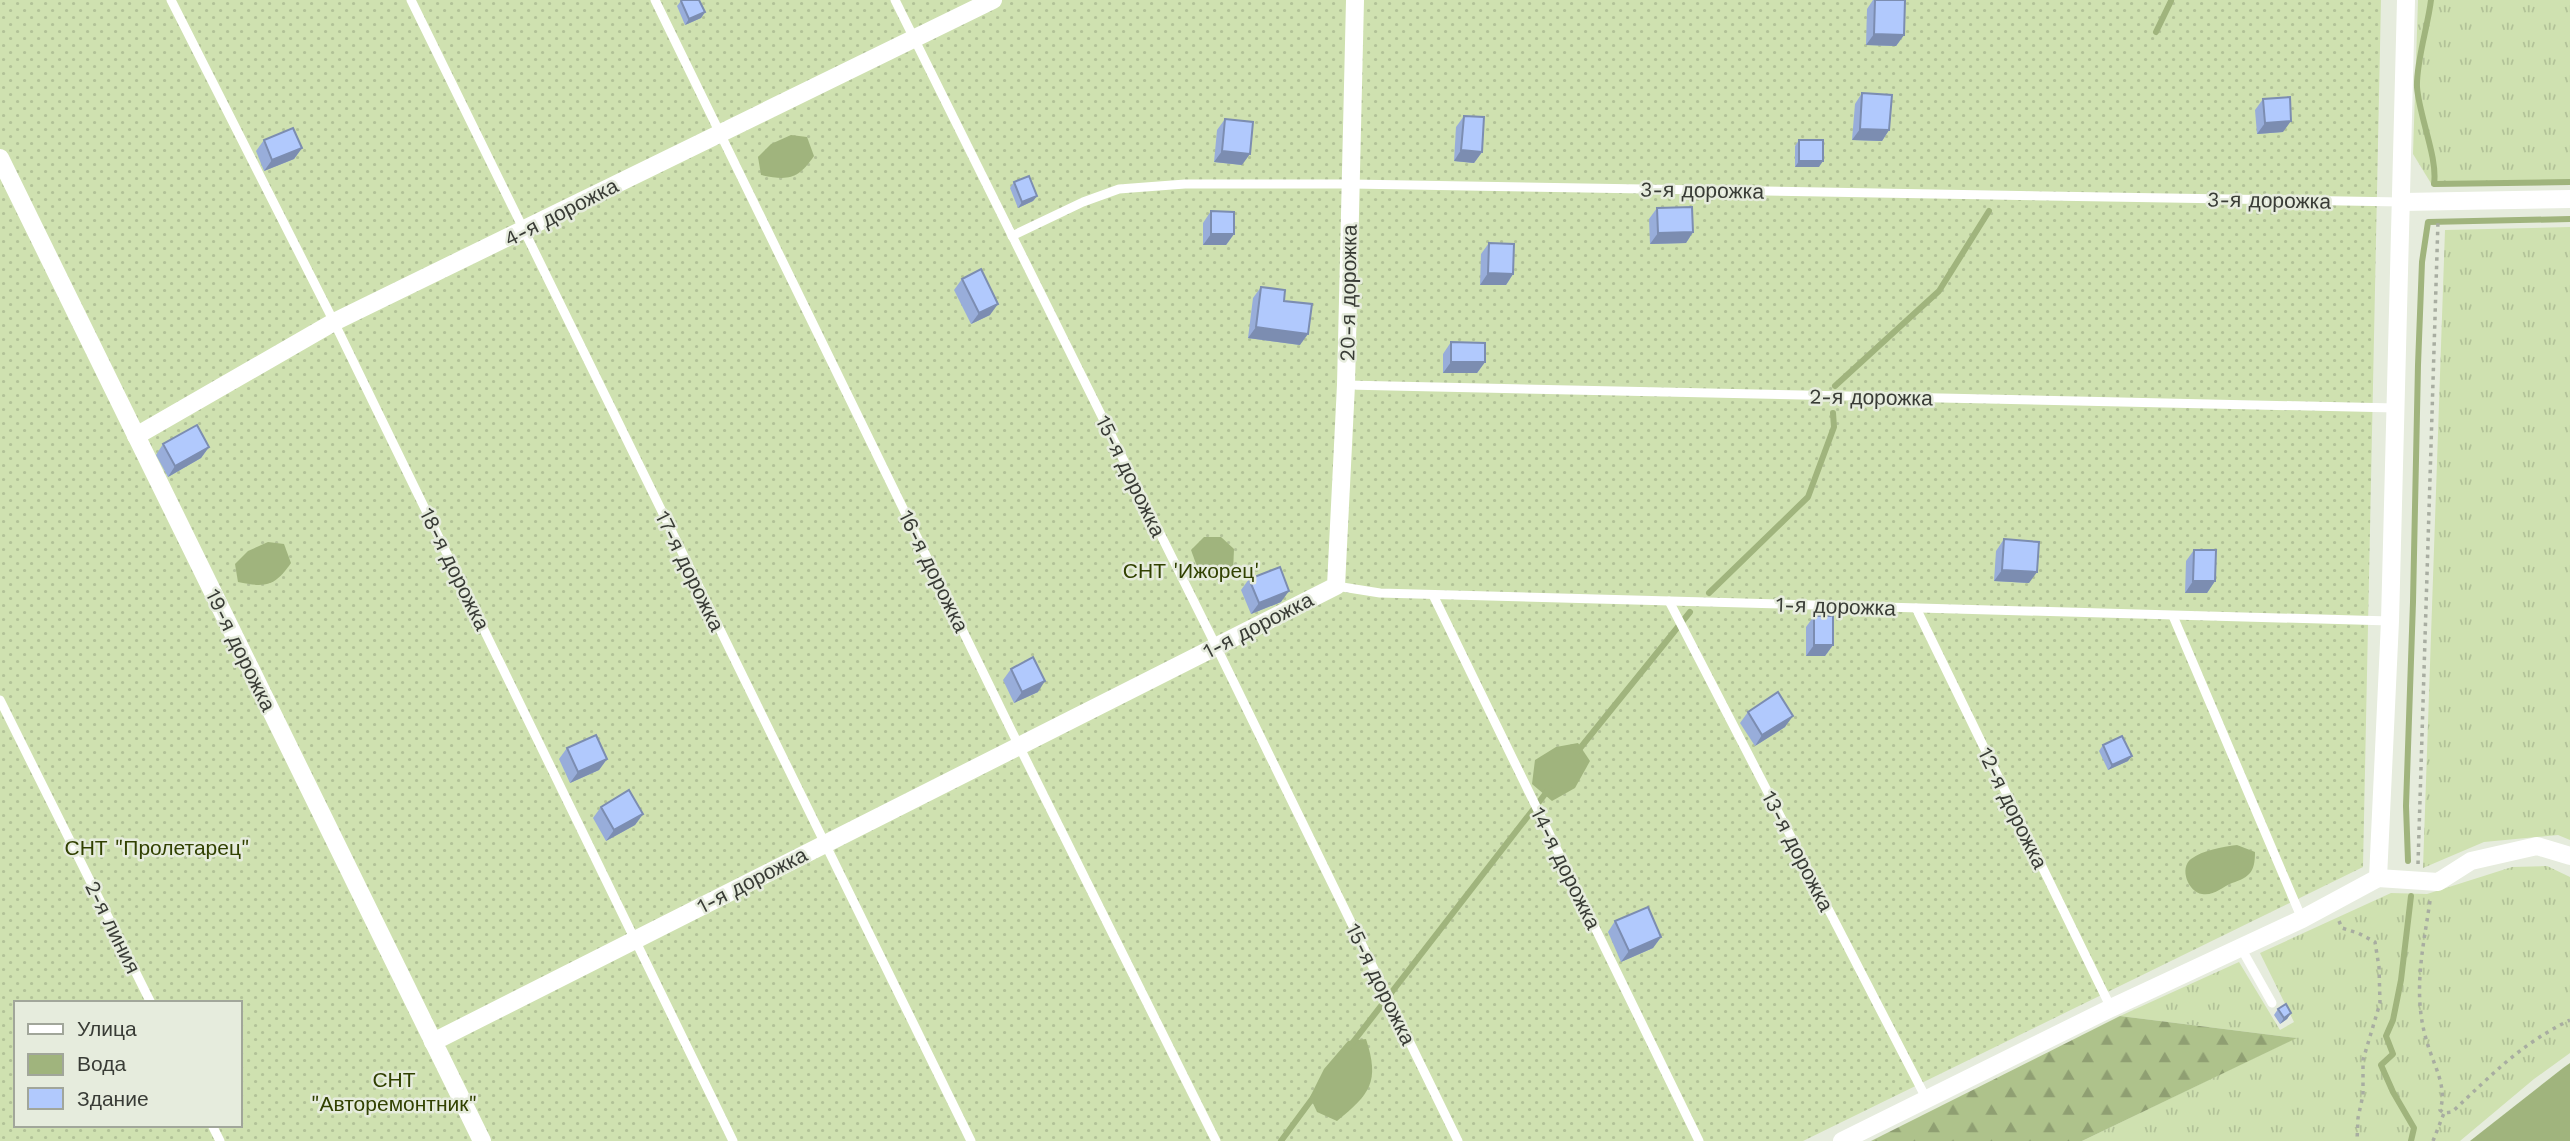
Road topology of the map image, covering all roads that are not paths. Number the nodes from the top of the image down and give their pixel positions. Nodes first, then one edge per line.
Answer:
1 (171, 0) edge
2 (411, 0) edge
3 (655, 0) edge
4 (895, 0) edge
5 (993, 0) edge
6 (1355, 0) edge
7 (2406, 0) edge
8 (914, 38) junction
9 (720, 131) junction
10 (0, 158) edge
11 (1350, 184) junction
12 (2570, 199) edge
13 (2402, 202) junction
14 (523, 232) junction
15 (1012, 236) junction
16 (334, 323) junction
17 (1346, 386) junction
18 (2396, 408) junction
19 (136, 436) junction
20 (1336, 586) junction
21 (1433, 595) junction
22 (1671, 606) junction
23 (1916, 608) junction
24 (2173, 616) junction
25 (2390, 621) junction
26 (1216, 646) junction
27 (0, 700) edge
28 (1019, 746) junction
29 (825, 844) junction
30 (2570, 856) edge
31 (2378, 878) junction
32 (2302, 919) junction
33 (636, 939) junction
34 (2241, 948) junction
35 (149, 1001) edge
36 (2272, 1003) dead end
37 (2111, 1007) junction
38 (433, 1042) junction
39 (1927, 1100) junction
40 (482, 1141) edge
41 (733, 1141) edge
42 (971, 1141) edge
43 (1216, 1141) edge
44 (1458, 1141) edge
45 (1699, 1141) edge
46 (1842, 1141) edge

1 - 16 lane, 18-я дорожка
2 - 14 lane, 17-я дорожка
3 - 9 lane, 16-я дорожка
4 - 8 lane, 15-я дорожка
5 - 8 street, 4-я дорожка
6 - 11 street, 20-я дорожка
7 - 13 street
8 - 9 street, 4-я дорожка
8 - 15 lane, 15-я дорожка
9 - 14 street, 4-я дорожка
9 - 28 lane, 16-я дорожка
10 - 19 street, 19-я дорожка
11 - 13 lane, 3-я дорожка
11 - 15 lane, 3-я дорожка
11 - 17 street, 20-я дорожка
12 - 13 street
13 - 18 street
14 - 16 street, 4-я дорожка
14 - 29 lane, 17-я дорожка
15 - 26 lane, 15-я дорожка
16 - 19 street, 4-я дорожка
16 - 33 lane, 18-я дорожка
17 - 18 lane, 2-я дорожка
17 - 20 street, 20-я дорожка
18 - 25 street
19 - 38 street, 19-я дорожка
20 - 21 lane, 1-я дорожка
20 - 26 street, 1-я дорожка
21 - 22 lane, 1-я дорожка
21 - 45 lane, 14-я дорожка
22 - 23 lane, 1-я дорожка
22 - 39 lane, 13-я дорожка
23 - 24 lane, 1-я дорожка
23 - 37 lane, 12-я дорожка
24 - 25 lane, 1-я дорожка
24 - 32 lane
25 - 31 street
26 - 28 street, 1-я дорожка
26 - 44 lane, 15-я дорожка
27 - 35 lane, 2-я линия
28 - 29 street, 1-я дорожка
28 - 43 lane, 16-я дорожка
29 - 33 street, 1-я дорожка
29 - 42 lane, 17-я дорожка
30 - 31 street
31 - 32 street
32 - 34 street
33 - 38 street, 1-я дорожка
33 - 41 lane, 18-я дорожка
34 - 36 lane
34 - 37 street
37 - 39 street
38 - 40 street, 19-я дорожка
39 - 46 street

